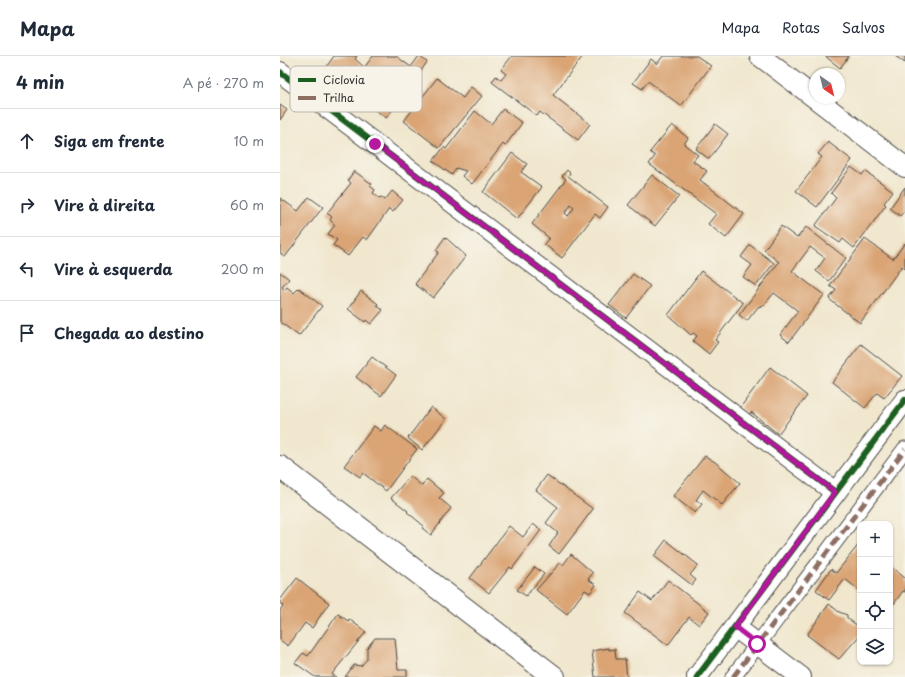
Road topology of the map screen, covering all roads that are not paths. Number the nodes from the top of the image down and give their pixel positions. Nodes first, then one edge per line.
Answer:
1 (760, 56) edge
2 (280, 72) edge
3 (290, 80) edge
4 (333, 112) edge
5 (905, 167) edge
6 (905, 400) edge
7 (905, 449) edge
8 (280, 467) edge
9 (835, 492) junction
10 (735, 627) junction
11 (757, 644) junction
12 (554, 677) edge
13 (697, 677) edge
14 (732, 677) edge
15 (801, 677) edge

1 - 5 street
2 - 3 street
4 - 9 street
6 - 9 street
7 - 11 street
8 - 12 street
9 - 10 street
10 - 11 street
10 - 13 street
11 - 14 street
11 - 15 street

